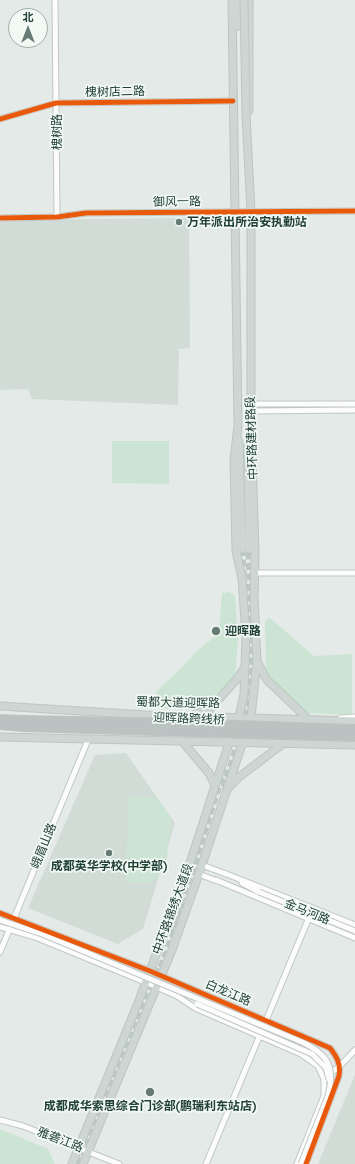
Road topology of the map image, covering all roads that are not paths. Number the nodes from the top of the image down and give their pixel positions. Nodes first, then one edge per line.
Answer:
1 (55, 0) edge
2 (232, 0) edge
3 (238, 0) edge
4 (244, 0) edge
5 (249, 0) edge
6 (233, 101) junction
7 (56, 103) junction
8 (0, 119) edge
9 (248, 158) junction
10 (234, 161) junction
11 (236, 211) junction
12 (251, 211) junction
13 (355, 211) edge
14 (56, 217) junction
15 (0, 218) edge
16 (355, 404) edge
17 (251, 407) junction
18 (355, 410) edge
19 (251, 424) junction
20 (238, 425) junction
21 (255, 573) junction
22 (355, 573) edge
23 (257, 660) junction
24 (245, 667) junction
25 (0, 706) edge
26 (144, 715) junction
27 (190, 716) junction
28 (239, 717) junction
29 (251, 717) junction
30 (355, 717) edge
31 (0, 719) edge
32 (308, 719) junction
33 (323, 719) junction
34 (355, 720) edge
35 (21, 724) junction
36 (0, 725) edge
37 (0, 729) edge
38 (355, 729) edge
39 (0, 737) edge
40 (88, 740) junction
41 (144, 741) junction
42 (182, 741) junction
43 (229, 743) junction
44 (241, 743) junction
45 (284, 743) junction
46 (355, 743) edge
47 (322, 744) junction
48 (216, 785) junction
49 (227, 790) junction
50 (202, 865) junction
51 (224, 873) junction
52 (199, 874) junction
53 (216, 880) junction
54 (259, 892) junction
55 (313, 908) junction
56 (0, 913) edge
57 (15, 917) junction
58 (308, 918) junction
59 (0, 920) edge
60 (355, 925) edge
61 (0, 927) edge
62 (10, 930) junction
63 (355, 931) edge
64 (355, 938) edge
65 (0, 952) edge
66 (150, 971) junction
67 (162, 976) junction
68 (146, 983) junction
69 (157, 987) junction
70 (177, 996) junction
71 (266, 1019) junction
72 (258, 1036) junction
73 (355, 1050) edge
74 (340, 1066) junction
75 (324, 1078) junction
76 (328, 1096) junction
77 (0, 1120) edge
78 (79, 1147) junction
79 (89, 1151) junction
80 (72, 1164) edge
81 (84, 1164) edge
82 (119, 1164) edge
83 (206, 1164) edge
84 (297, 1164) edge
85 (301, 1164) edge
86 (306, 1164) edge

1 - 7 street, 槐树路
2 - 6 main road
3 - 10 main road
4 - 9 main road, bridge
5 - 9 main road
6 - 7 street, 槐树店二路
6 - 10 main road
7 - 8 street, 槐树店二路
7 - 14 street, 槐树路
9 - 12 main road, 中环路建材路段
10 - 11 main road, 中环路建材路段
11 - 12 street, 御风一路
11 - 14 street, 御风一路
11 - 20 main road, 中环路建材路段
12 - 13 street, 御风一路
12 - 17 main road, 中环路建材路段
14 - 15 street, 御风一路
16 - 17 street
17 - 18 street
17 - 19 main road, 中环路建材路段
19 - 20 main road
19 - 21 main road, 中环路建材路段
20 - 24 main road, 中环路建材路段
21 - 22 street
21 - 23 main road, 中环路建材路段
23 - 29 main road, 中环路建材路段
23 - 32 main road
24 - 27 main road
24 - 28 main road, 中环路建材路段
25 - 26 main road, 蜀都大道迎晖路
26 - 27 main road, 蜀都大道迎晖路
26 - 41 street
27 - 28 main road, 蜀都大道迎晖路
28 - 29 main road, 蜀都大道迎晖路
28 - 43 main road, 中环路锦绣大道段
29 - 32 main road, 蜀都大道迎晖路
29 - 44 main road, 中环路锦绣大道段
30 - 33 street
31 - 35 highway
32 - 33 main road, 蜀都大道迎晖路
33 - 34 main road, 蜀都大道迎晖路
33 - 47 street
35 - 36 highway
35 - 37 main road
35 - 38 highway, 迎晖路跨线桥, bridge
35 - 46 highway, 迎晖路跨线桥, bridge
39 - 40 main road
40 - 41 main road
40 - 57 street, 峨眉山路
41 - 42 main road
42 - 43 main road
42 - 48 main road
43 - 44 main road
43 - 48 main road, 中环路锦绣大道段
44 - 45 main road
44 - 49 main road, 中环路锦绣大道段
45 - 47 main road
45 - 49 main road
46 - 47 main road
48 - 66 main road, 中环路锦绣大道段
49 - 50 main road, 中环路锦绣大道段
50 - 51 street
50 - 52 main road, 中环路锦绣大道段
51 - 54 street
51 - 55 street
52 - 53 street
52 - 67 main road, 中环路锦绣大道段
53 - 54 street
53 - 58 street
54 - 63 street, 金马河路, bridge
55 - 58 street
55 - 60 street
56 - 57 street, 白龙江路
57 - 62 street, 峨眉山路
57 - 66 street, 白龙江路
58 - 64 street
58 - 71 street
59 - 76 street, bridge
61 - 62 street
62 - 65 street, 峨眉山路
62 - 68 street
66 - 67 street, 白龙江路
66 - 68 main road, 中环路锦绣大道段
67 - 69 main road, 中环路锦绣大道段
67 - 71 street, 白龙江路
68 - 69 street
68 - 78 main road, 中环路锦绣大道段
69 - 70 street
69 - 79 main road, 中环路锦绣大道段
70 - 72 street
70 - 76 street, bridge
71 - 72 street
71 - 74 street, 白龙江路
72 - 75 street
72 - 83 street
73 - 74 street
74 - 75 street
74 - 86 street
75 - 84 street
76 - 85 street, bridge
77 - 78 street, 雅砻江路
78 - 79 street, 雅砻江路
78 - 80 main road, 中环路锦绣大道段
79 - 81 main road, 中环路锦绣大道段
79 - 82 street, 雅砻江路

